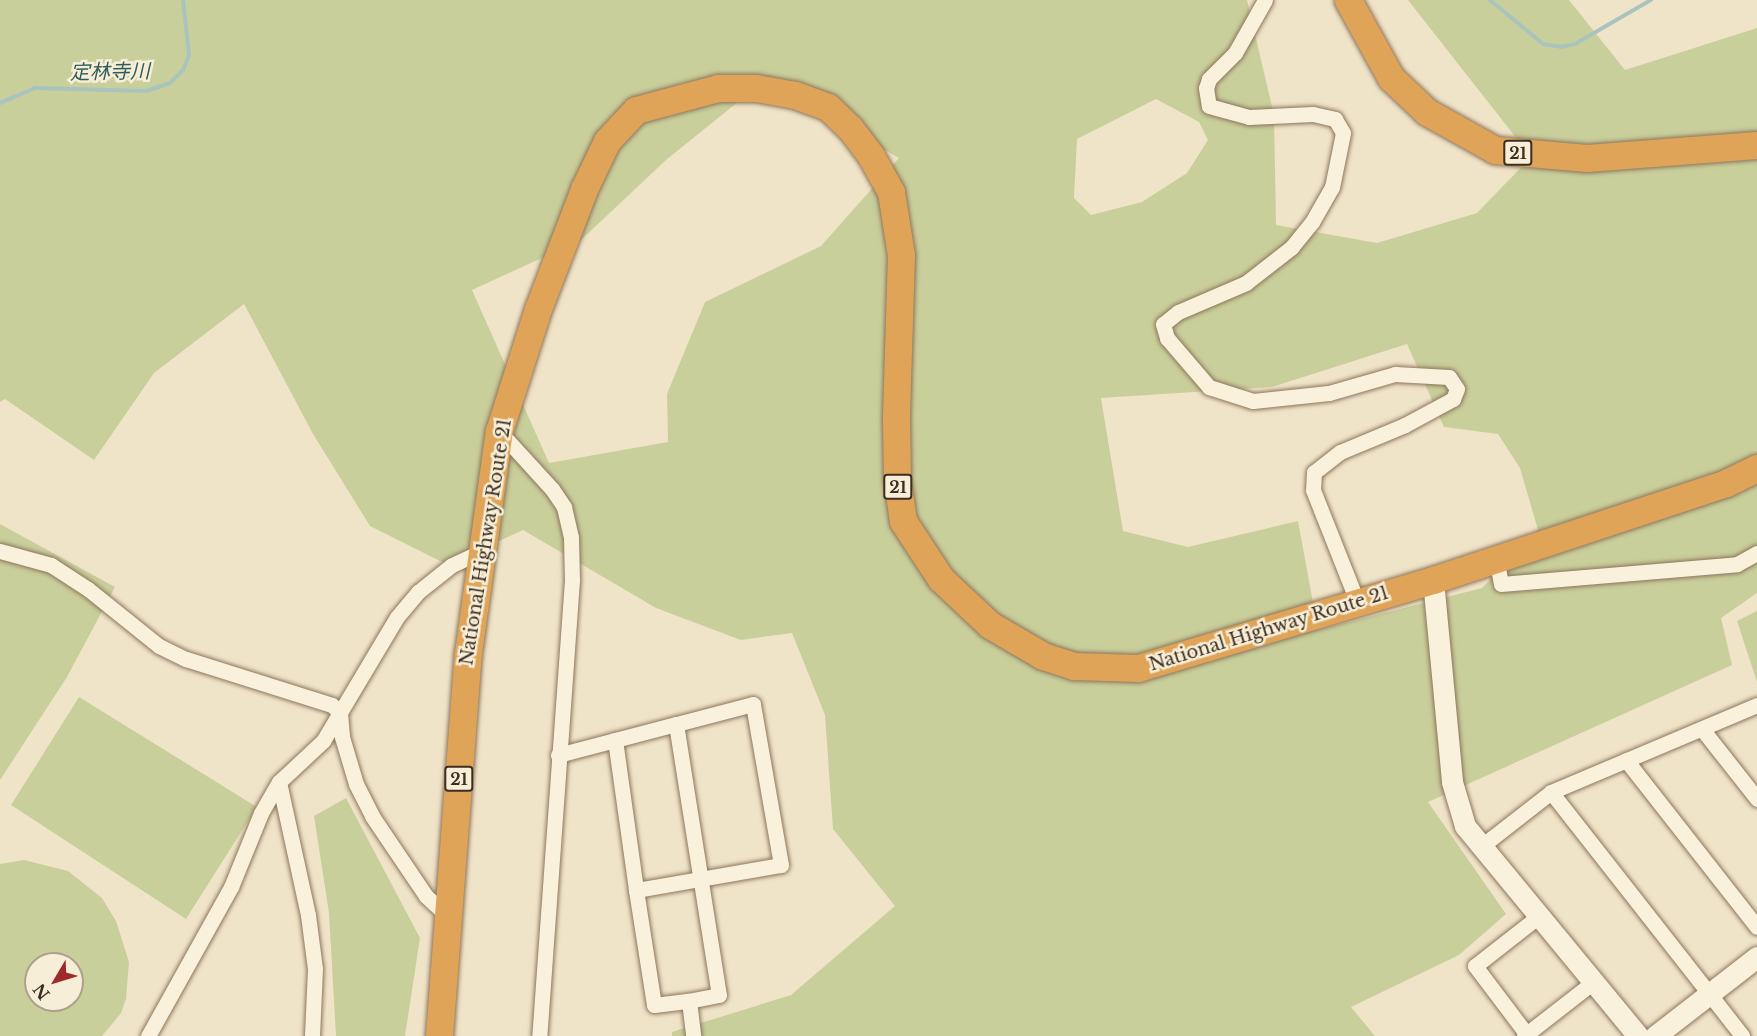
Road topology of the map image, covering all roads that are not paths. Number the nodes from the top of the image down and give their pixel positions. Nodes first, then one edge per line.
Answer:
1 (1265, 0) edge
2 (1348, 0) edge
3 (1757, 145) edge
4 (499, 431) junction
5 (1757, 468) edge
6 (484, 550) junction
7 (0, 551) edge
8 (1757, 553) edge
9 (1496, 558) junction
10 (1433, 580) junction
11 (1357, 601) junction
12 (1757, 705) edge
13 (340, 713) junction
14 (676, 724) junction
15 (1702, 729) junction
16 (615, 740) junction
17 (558, 755) junction
18 (1626, 760) junction
19 (279, 782) junction
20 (1551, 792) junction
21 (1757, 799) edge
22 (1483, 844) junction
23 (700, 878) junction
24 (636, 890) junction
25 (1540, 915) junction
26 (450, 919) junction
27 (1757, 927) edge
28 (1757, 957) edge
29 (1592, 983) junction
30 (1709, 994) junction
31 (689, 1001) junction
32 (1526, 1035) edge
33 (148, 1036) edge
34 (312, 1036) edge
35 (439, 1036) edge
36 (539, 1036) edge
37 (693, 1036) edge
38 (1638, 1036) edge
39 (1655, 1036) edge
40 (1742, 1036) edge

1 - 11 street
2 - 3 highway, 21
4 - 6 highway, National Highway Route 21 / 21
4 - 11 highway, National Highway Route 21 / 21
4 - 17 street
5 - 9 highway, National Highway Route 21 / 21
6 - 13 street
6 - 26 highway, National Highway Route 21 / 21
7 - 13 street
8 - 9 street
9 - 10 highway, National Highway Route 21 / 21
10 - 11 highway, National Highway Route 21 / 21
10 - 22 street
12 - 15 street
13 - 19 street
13 - 26 street
14 - 16 street
14 - 23 street
14 - 23 street
15 - 18 street
15 - 21 street
16 - 17 street
16 - 24 street
17 - 36 street
18 - 20 street
18 - 27 street
19 - 33 street
19 - 34 street
20 - 22 street
20 - 30 street
22 - 25 street
23 - 24 street
23 - 31 street
24 - 31 street
25 - 29 street
25 - 32 street
26 - 35 highway, National Highway Route 21 / 21
28 - 30 street
29 - 32 street
29 - 38 street
30 - 39 street
30 - 40 street
31 - 37 street

